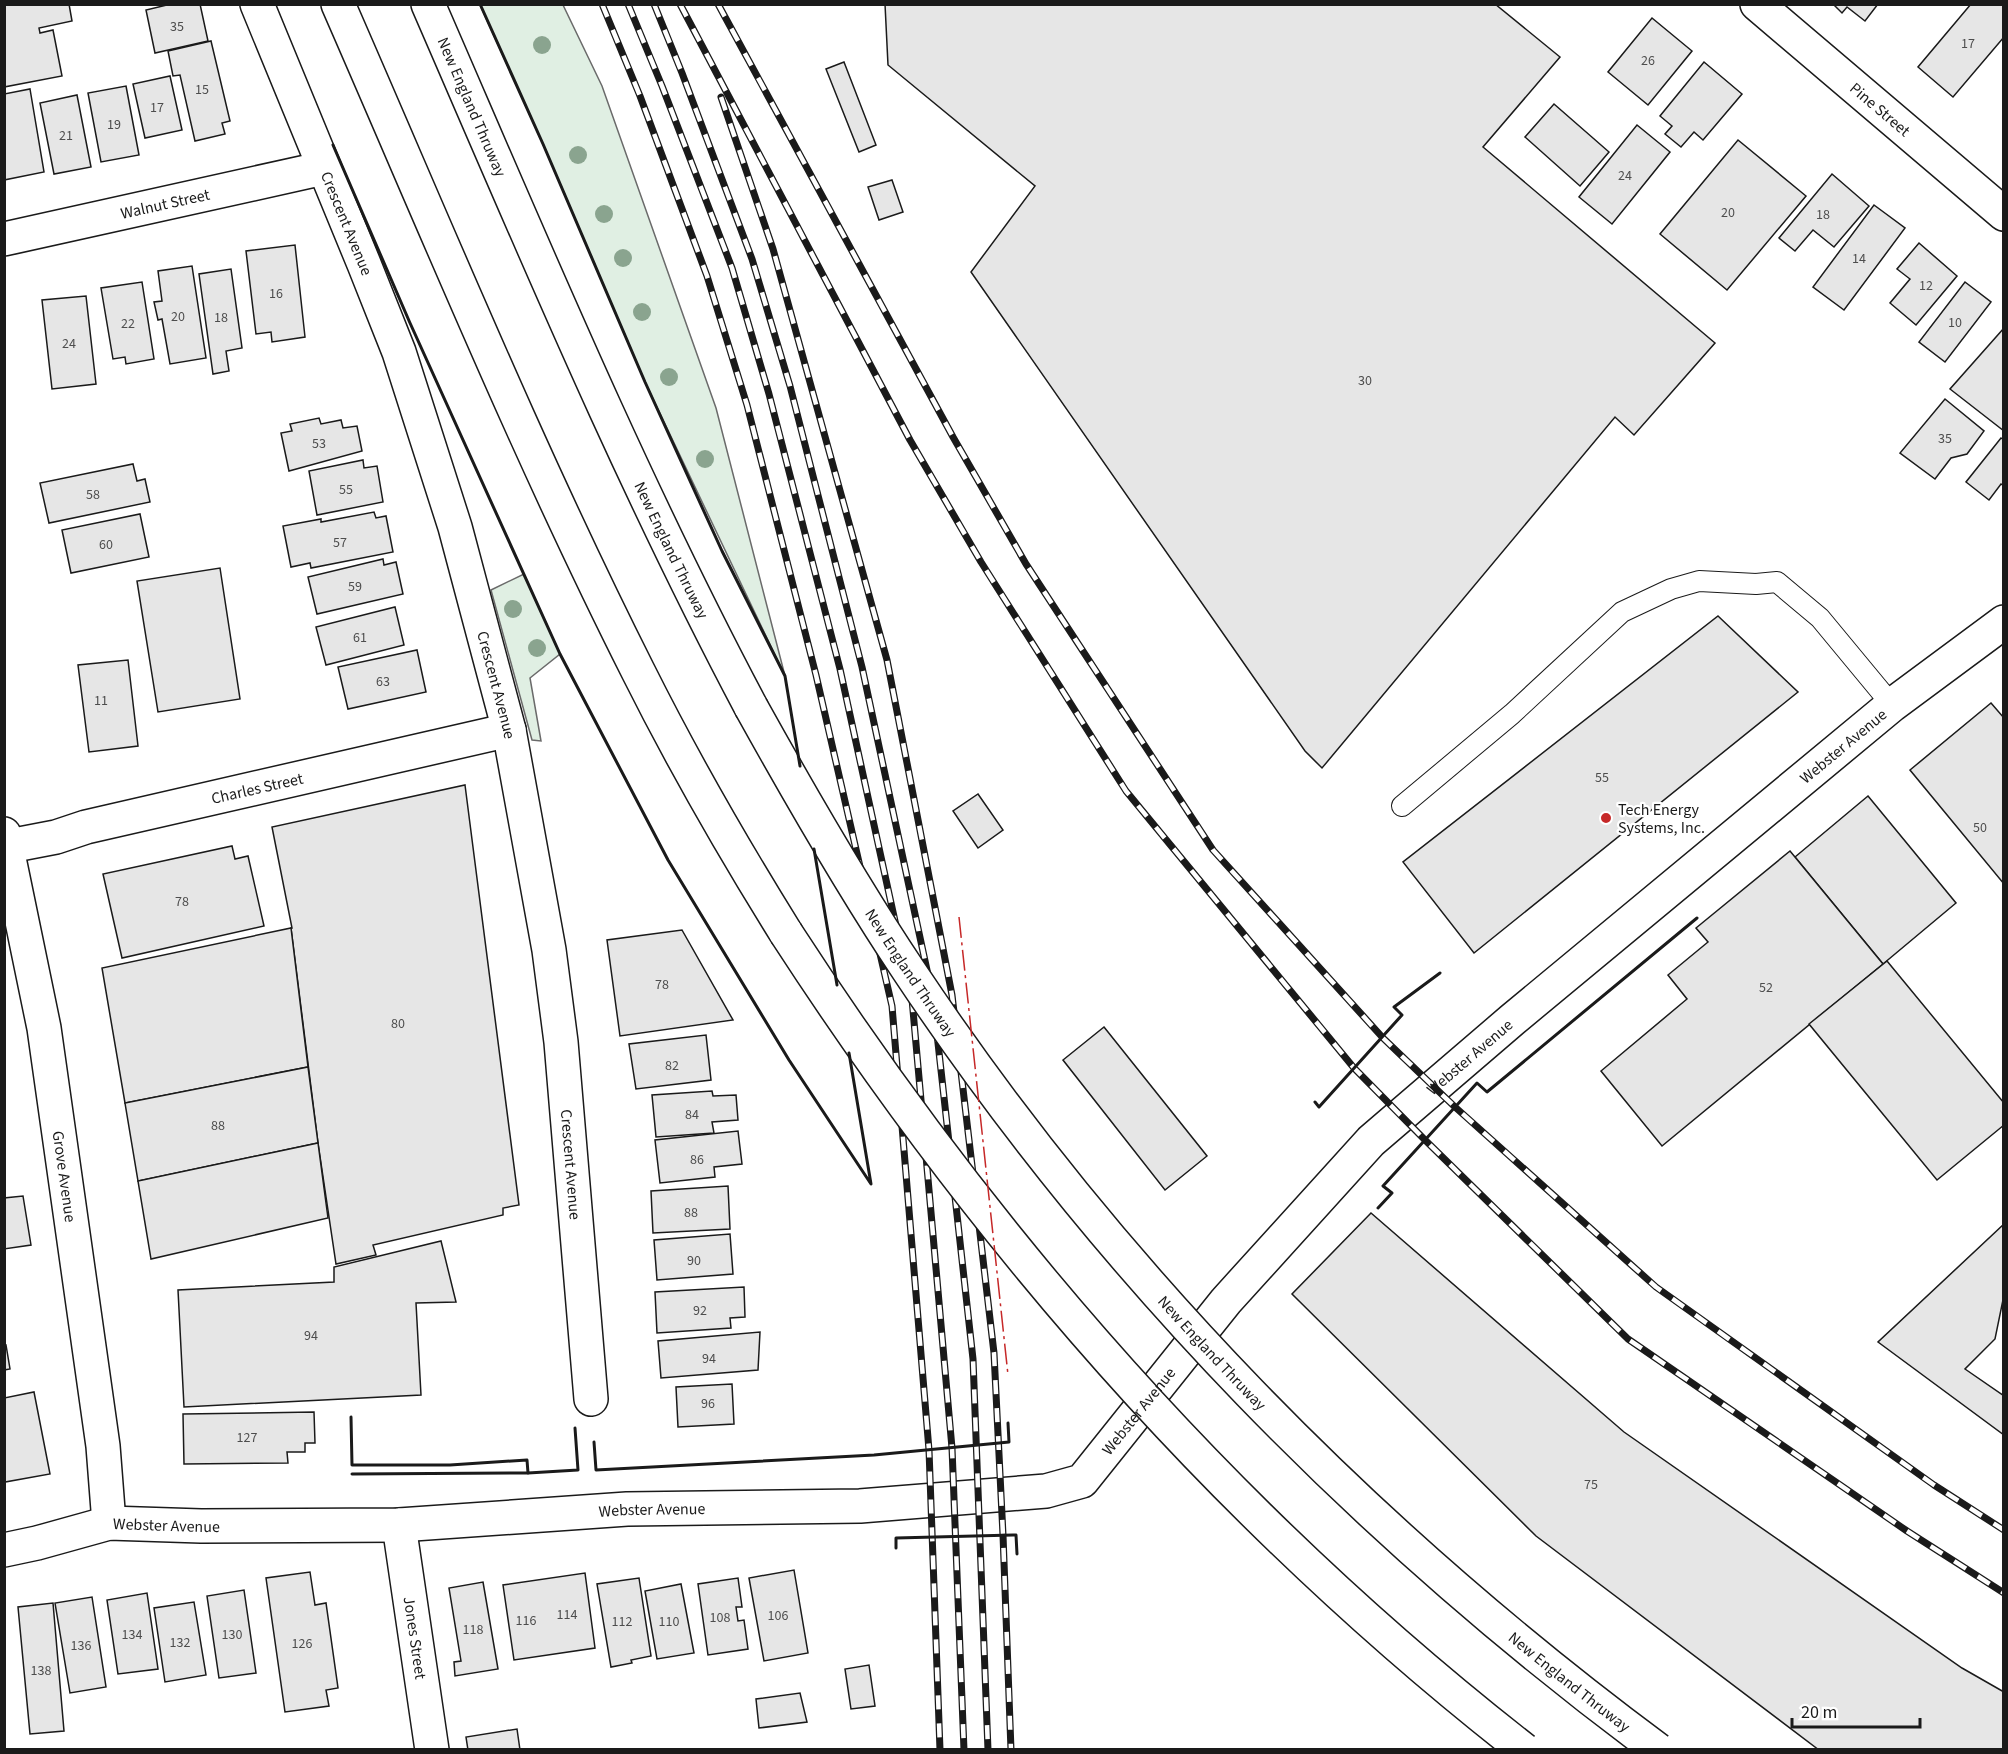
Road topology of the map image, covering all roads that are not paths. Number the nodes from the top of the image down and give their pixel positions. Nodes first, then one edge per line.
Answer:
1 (257, 4) edge
2 (338, 4) edge
3 (428, 4) edge
4 (1757, 4) edge
5 (324, 168) junction
6 (2004, 214) edge
7 (4, 239) edge
8 (2004, 622) edge
9 (1892, 705) junction
10 (510, 730) junction
11 (1402, 806) dead end
12 (5, 842) edge
13 (591, 1399) dead end
14 (110, 1523) junction
15 (399, 1525) junction
16 (4, 1550) edge
17 (432, 1749) edge
18 (1524, 1749) edge
19 (1658, 1749) edge

1 - 5 main road, Crescent Avenue
2 - 18 main road, bridge
3 - 19 main road, New England Thruway, bridge
4 - 6 main road, Pine Street
5 - 7 main road, Walnut Street
5 - 10 main road, Crescent Avenue
8 - 9 main road, Webster Avenue
9 - 11 lane
9 - 15 main road, Webster Avenue
10 - 12 main road, Charles Street
10 - 13 main road, Crescent Avenue
12 - 14 main road, Grove Avenue
14 - 15 main road, Webster Avenue
14 - 16 main road, Webster Avenue
15 - 17 main road, Jones Street

